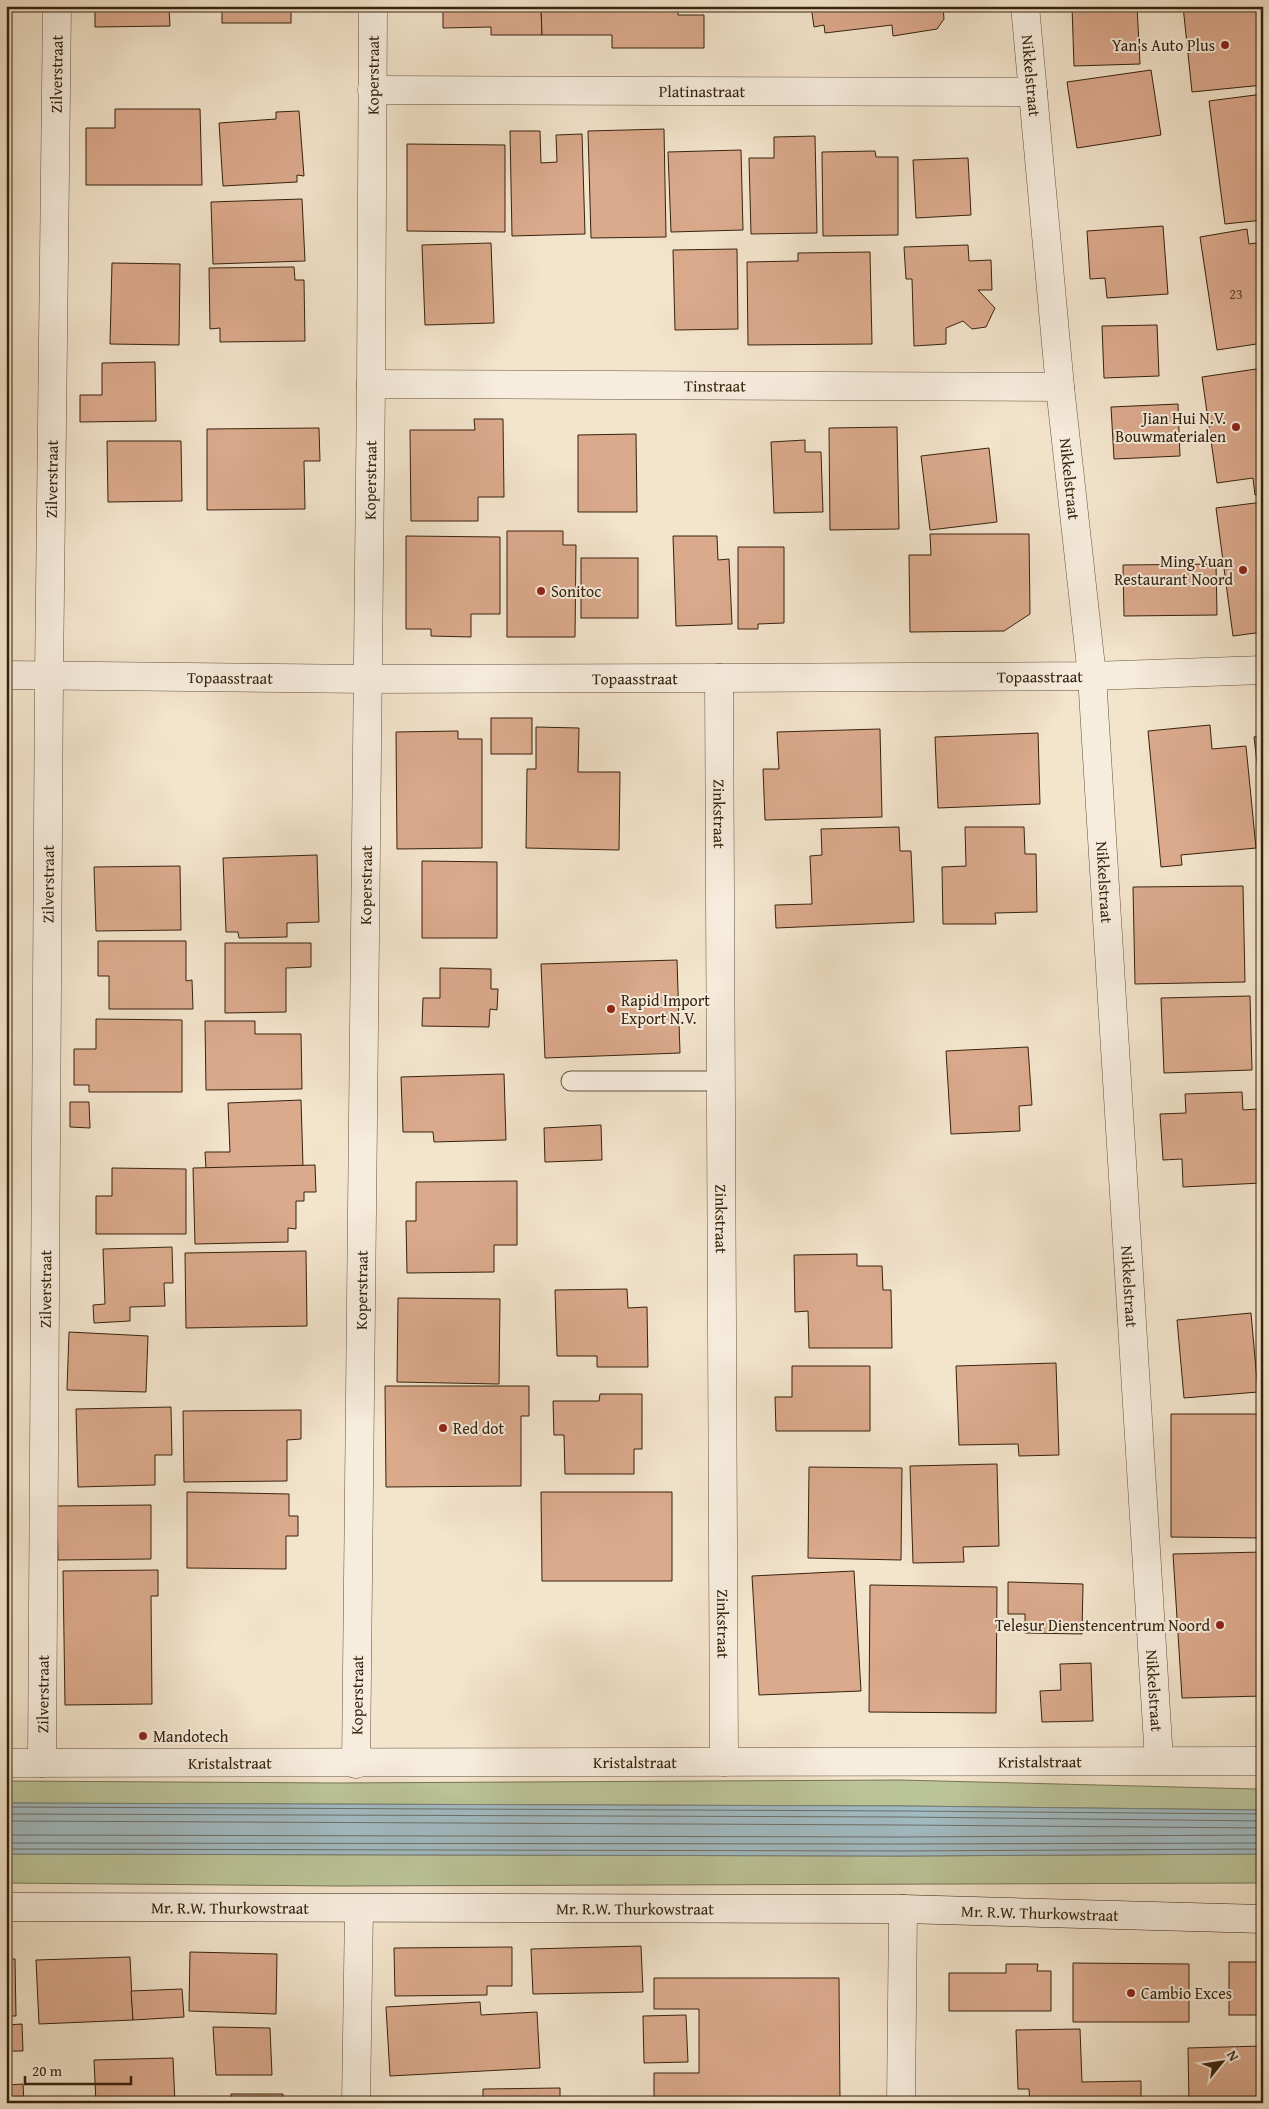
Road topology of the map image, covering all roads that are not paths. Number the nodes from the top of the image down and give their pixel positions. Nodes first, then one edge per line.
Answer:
1 (57, 6) edge
2 (373, 6) edge
3 (1025, 6) edge
4 (372, 90) junction
5 (1033, 92) junction
6 (371, 384) junction
7 (1060, 387) junction
8 (1263, 670) edge
9 (6, 675) edge
10 (49, 675) junction
11 (1092, 676) junction
12 (719, 678) junction
13 (368, 679) junction
14 (571, 1081) dead end
15 (720, 1081) junction
16 (1159, 1760) junction
17 (1263, 1761) edge
18 (724, 1762) junction
19 (6, 1763) edge
20 (42, 1763) junction
21 (356, 1764) junction
22 (6, 1907) edge
23 (359, 1909) junction
24 (903, 1910) junction
25 (1263, 1919) edge
26 (356, 2103) edge
27 (901, 2103) edge

1 - 10 street, Zilverstraat
2 - 4 street, Koperstraat
3 - 5 street, Nikkelstraat
4 - 5 street, Platinastraat
4 - 6 street, Koperstraat
5 - 7 street, Nikkelstraat
6 - 7 street, Tinstraat
6 - 13 street, Koperstraat
7 - 11 street, Nikkelstraat
8 - 11 street, Topaasstraat
9 - 10 street, Topaasstraat
10 - 13 street, Topaasstraat
10 - 20 street, Zilverstraat
11 - 12 street, Topaasstraat
11 - 16 street, Nikkelstraat
12 - 13 street, Topaasstraat
12 - 15 street, Zinkstraat
13 - 21 street, Koperstraat
14 - 15 lane
15 - 18 street, Zinkstraat
16 - 17 street, Kristalstraat
16 - 18 street, Kristalstraat
18 - 21 street, Kristalstraat
19 - 20 street, Kristalstraat
20 - 21 street, Kristalstraat
22 - 23 street, Mr. R.W. Thurkowstraat
23 - 24 street, Mr. R.W. Thurkowstraat
23 - 26 street
24 - 25 street, Mr. R.W. Thurkowstraat
24 - 27 street

